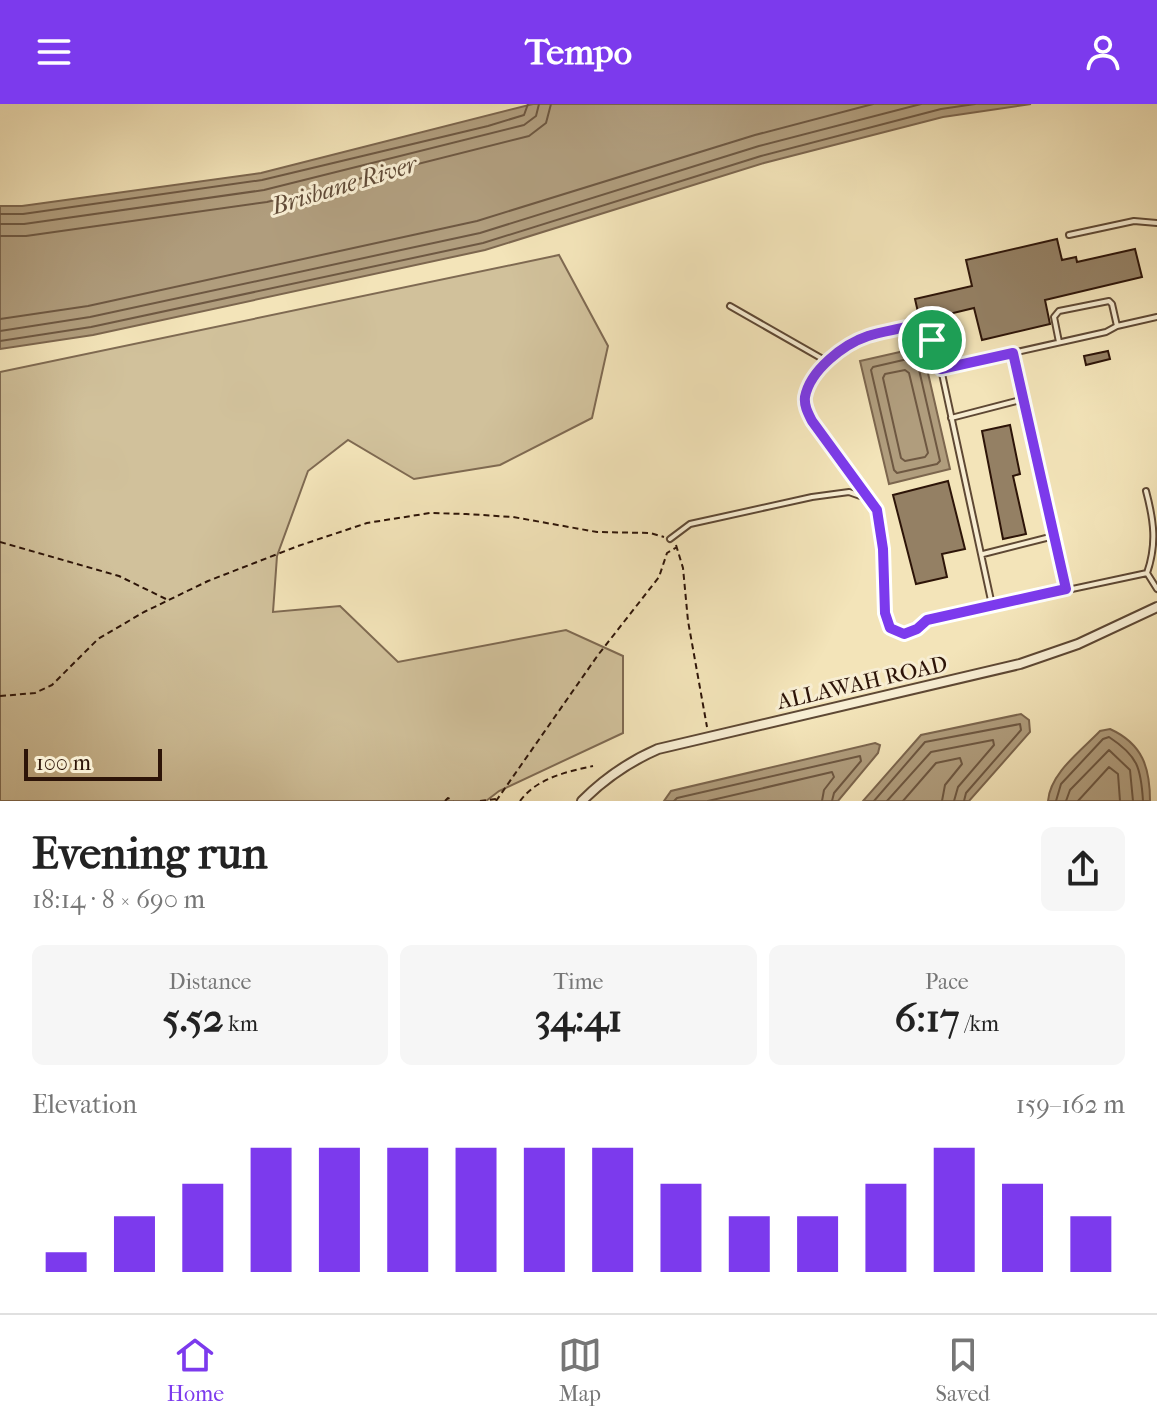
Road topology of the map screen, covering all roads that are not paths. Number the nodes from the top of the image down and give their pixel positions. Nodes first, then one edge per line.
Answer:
1 (1157, 223) edge
2 (1069, 235) dead end
3 (730, 306) dead end
4 (1157, 317) edge
5 (1117, 326) junction
6 (1059, 342) junction
7 (1013, 353) junction
8 (828, 362) junction
9 (941, 369) junction
10 (1024, 399) junction
11 (951, 418) junction
12 (1146, 491) dead end
13 (866, 498) junction
14 (1054, 536) junction
15 (670, 539) road end
16 (982, 554) junction
17 (1147, 573) junction
18 (1066, 589) junction
19 (1157, 589) edge
20 (992, 605) junction
21 (1157, 607) edge
22 (582, 801) edge

1 - 2 lane
3 - 8 lane
4 - 5 lane
5 - 6 lane
5 - 6 lane
6 - 7 lane
7 - 9 lane
7 - 10 lane
8 - 9 lane
8 - 13 lane
9 - 11 lane
10 - 11 lane
10 - 14 lane
11 - 16 lane
12 - 17 lane
13 - 15 lane
13 - 20 lane
14 - 16 lane
14 - 18 lane
16 - 20 lane
17 - 18 lane
17 - 19 lane
18 - 20 lane
21 - 22 street, ALLAWAH ROAD

